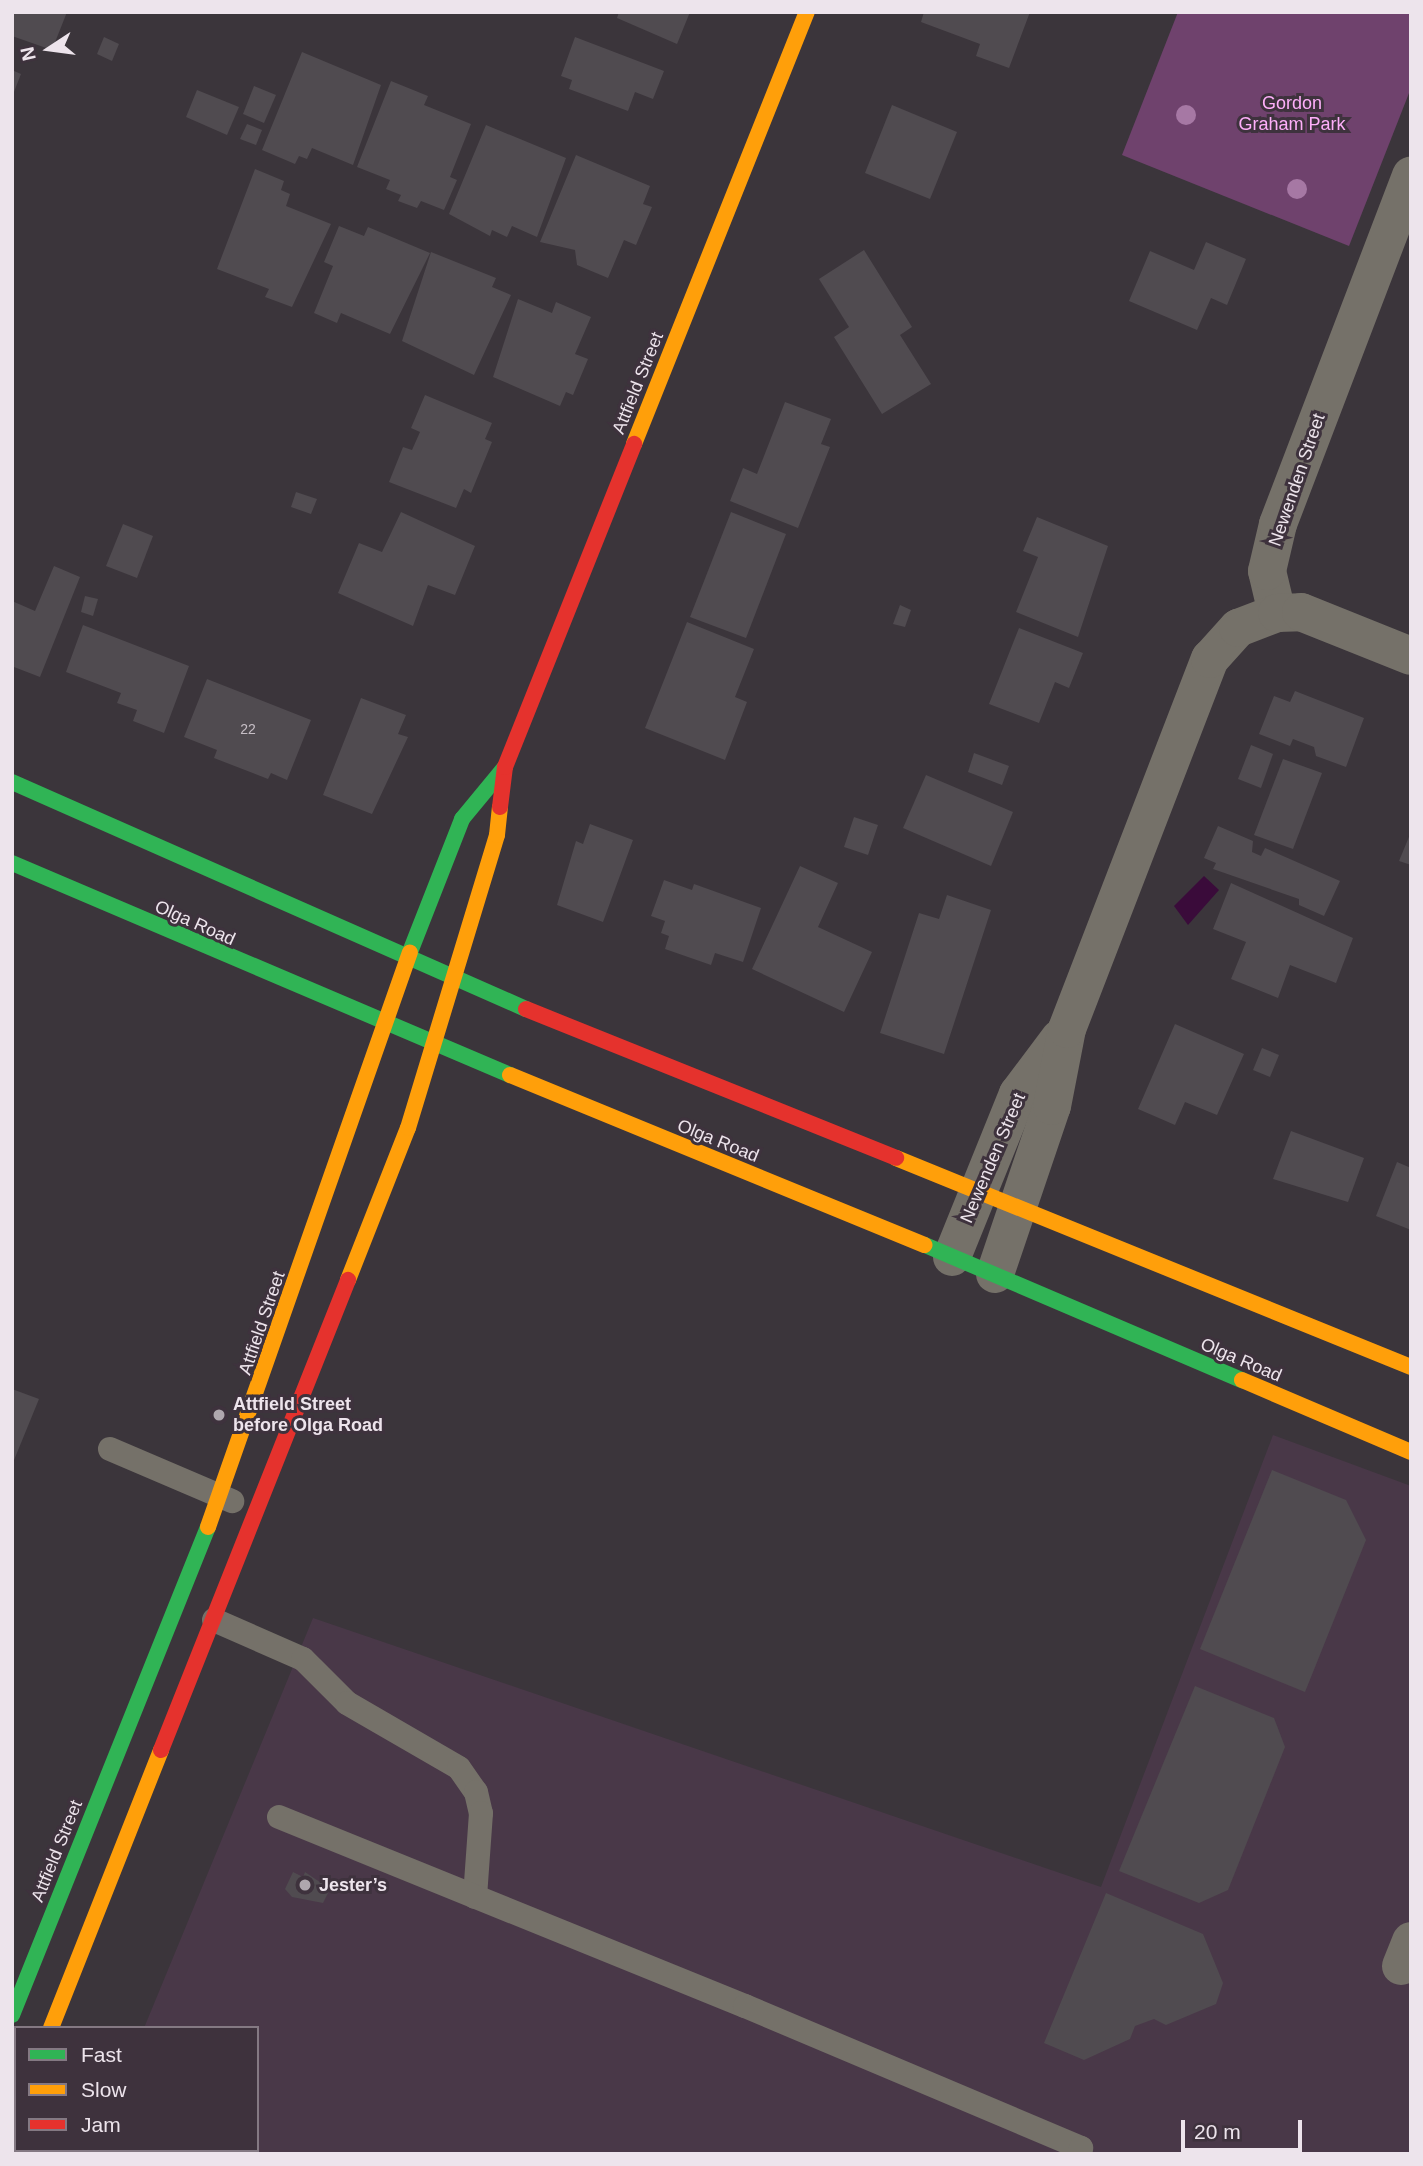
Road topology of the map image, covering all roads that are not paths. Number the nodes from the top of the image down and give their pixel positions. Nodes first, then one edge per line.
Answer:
1 (807, 12) edge
2 (1411, 175) edge
3 (1276, 613) junction
4 (1411, 656) edge
5 (505, 767) junction
6 (12, 782) edge
7 (12, 863) edge
8 (408, 958) junction
9 (454, 977) junction
10 (384, 1024) junction
11 (1067, 1029) junction
12 (435, 1045) junction
13 (977, 1191) junction
14 (1021, 1209) junction
15 (952, 1258) junction
16 (995, 1274) junction
17 (1411, 1367) edge
18 (110, 1448) dead end
19 (1411, 1452) edge
20 (220, 1496) junction
21 (259, 1511) junction
22 (214, 1620) junction
23 (279, 1817) dead end
24 (475, 1897) junction
25 (12, 2015) edge
26 (52, 2026) edge
27 (1084, 2152) edge

1 - 5 street, Attfield Street
2 - 3 street, Newenden Street
3 - 4 street
3 - 11 street, Newenden Street
5 - 8 street, Attfield Street
5 - 9 street, Attfield Street
6 - 8 street
7 - 10 street, Olga Road
8 - 9 street
8 - 10 street, Attfield Street
9 - 12 street, Attfield Street
9 - 13 street
10 - 12 street, Olga Road
10 - 20 street, Attfield Street
11 - 13 street, Newenden Street
11 - 14 street, Newenden Street
12 - 15 street, Olga Road
12 - 21 street, Attfield Street
13 - 14 street
13 - 15 street, Newenden Street
14 - 16 street, Newenden Street
14 - 17 street
15 - 16 street, Olga Road
16 - 19 street, Olga Road
18 - 20 lane
20 - 21 lane
20 - 25 street, Attfield Street
21 - 22 street, Attfield Street
22 - 24 lane
22 - 26 street, Attfield Street
23 - 24 lane
24 - 27 lane

